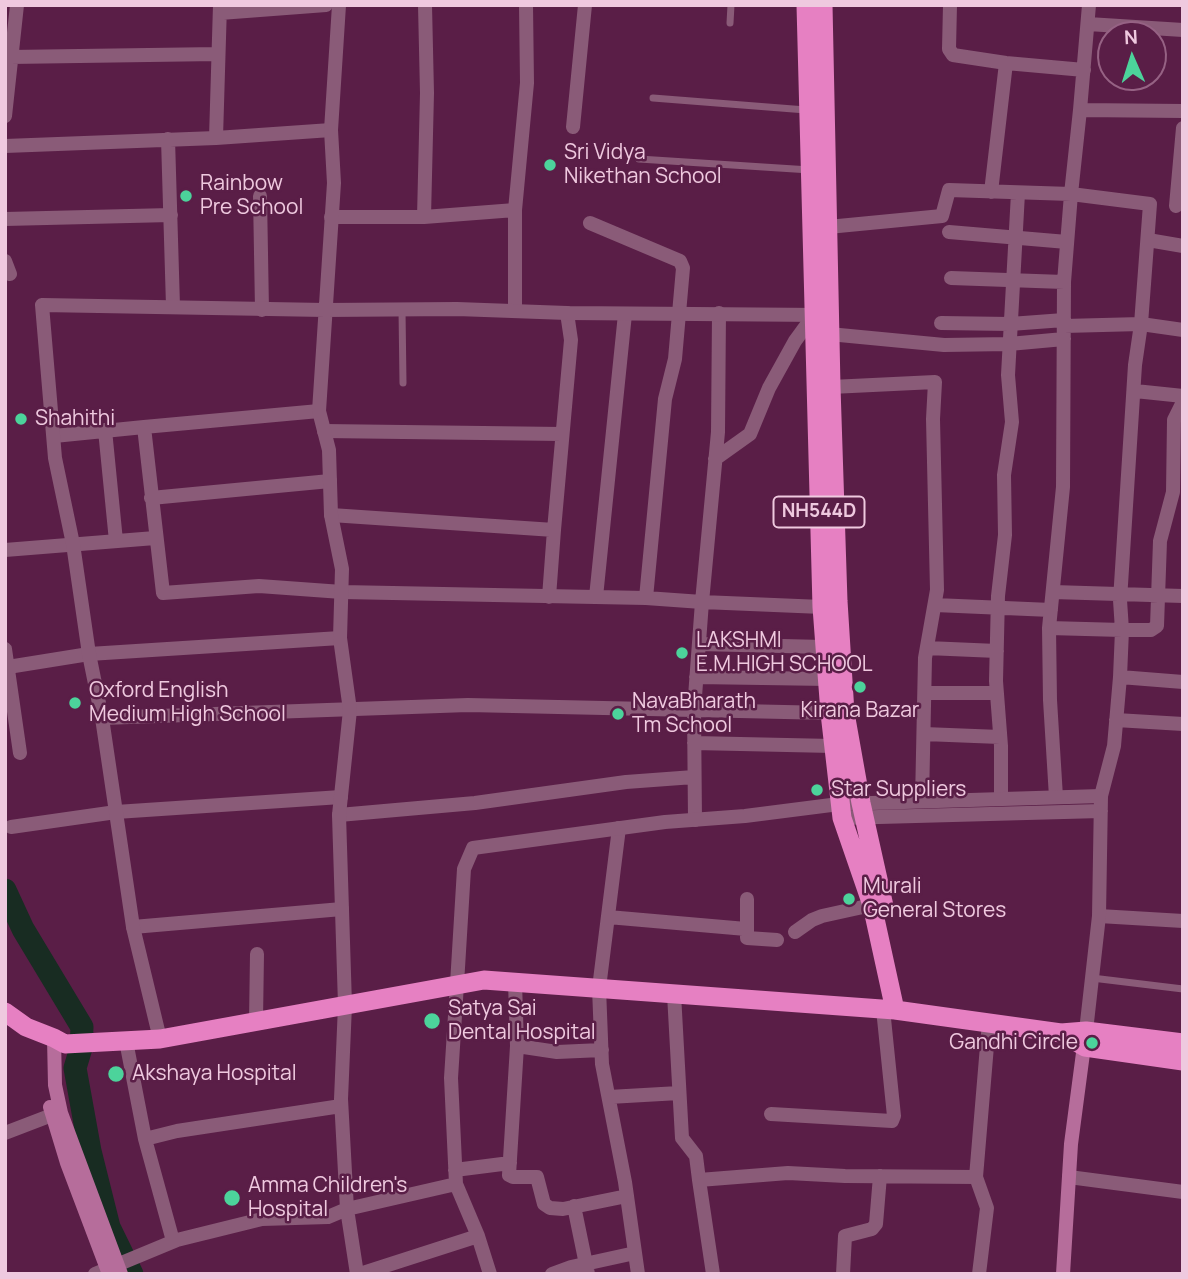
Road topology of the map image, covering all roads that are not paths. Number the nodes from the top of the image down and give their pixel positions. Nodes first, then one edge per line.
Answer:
1 (17, 5) edge
2 (326, 5) edge
3 (339, 5) edge
4 (425, 5) edge
5 (526, 5) edge
6 (585, 5) edge
7 (730, 5) edge
8 (806, 5) edge
9 (823, 5) edge
10 (950, 5) edge
11 (1089, 5) edge
12 (220, 9) edge
13 (11, 21) edge
14 (730, 23) dead end
15 (1088, 24) junction
16 (1183, 30) edge
17 (218, 54) junction
18 (10, 57) junction
19 (1006, 63) junction
20 (1084, 71) junction
21 (653, 97) dead end
22 (1080, 110) junction
23 (1183, 111) edge
24 (5, 116) edge
25 (816, 119) junction
26 (573, 127) dead end
27 (1183, 128) edge
28 (331, 130) junction
29 (216, 138) junction
30 (168, 139) junction
31 (5, 145) edge
32 (639, 159) dead end
33 (811, 171) junction
34 (991, 192) junction
35 (1018, 193) junction
36 (1071, 194) junction
37 (260, 196) dead end
38 (1150, 204) junction
39 (1180, 206) edge
40 (515, 210) junction
41 (171, 215) junction
42 (331, 217) junction
43 (425, 217) junction
44 (5, 219) edge
45 (590, 223) dead end
46 (828, 227) junction
47 (949, 232) dead end
48 (1015, 237) junction
49 (1148, 240) junction
50 (1067, 242) junction
51 (1183, 246) edge
52 (951, 278) dead end
53 (1012, 280) junction
54 (1064, 282) junction
55 (173, 306) junction
56 (402, 309) junction
57 (262, 310) junction
58 (325, 310) junction
59 (515, 311) junction
60 (567, 313) junction
61 (681, 313) junction
62 (719, 313) junction
63 (625, 314) junction
64 (824, 321) junction
65 (941, 323) dead end
66 (1010, 324) junction
67 (1141, 324) junction
68 (1064, 328) junction
69 (1183, 330) edge
70 (1009, 344) junction
71 (403, 383) dead end
72 (831, 387) junction
73 (1135, 391) junction
74 (1183, 396) edge
75 (1183, 402) edge
76 (319, 411) junction
77 (144, 427) junction
78 (106, 430) junction
79 (324, 431) junction
80 (562, 434) junction
81 (54, 436) junction
82 (715, 459) junction
83 (330, 481) junction
84 (151, 498) junction
85 (331, 514) junction
86 (554, 530) junction
87 (155, 538) junction
88 (116, 541) junction
89 (73, 544) junction
90 (5, 550) edge
91 (342, 592) junction
92 (1053, 592) junction
93 (1120, 595) junction
94 (1159, 595) junction
95 (1183, 596) edge
96 (549, 597) junction
97 (596, 597) junction
98 (646, 598) junction
99 (702, 602) junction
100 (934, 605) junction
101 (822, 607) junction
102 (998, 609) junction
103 (1051, 610) junction
104 (1049, 628) junction
105 (1122, 630) junction
106 (340, 638) junction
107 (699, 644) junction
108 (824, 647) junction
109 (927, 648) junction
110 (5, 649) edge
111 (997, 651) junction
112 (89, 654) junction
113 (8, 667) junction
114 (696, 677) junction
115 (1120, 677) junction
116 (828, 680) junction
117 (1183, 682) edge
118 (925, 693) junction
119 (997, 693) junction
120 (350, 710) junction
121 (694, 710) junction
122 (830, 712) junction
123 (102, 718) junction
124 (1116, 720) junction
125 (1183, 724) edge
126 (924, 734) junction
127 (1000, 737) junction
128 (694, 743) junction
129 (833, 746) junction
130 (20, 753) dead end
131 (694, 777) junction
132 (1101, 796) junction
133 (341, 797) junction
134 (1056, 797) junction
135 (1001, 799) junction
136 (922, 801) junction
137 (863, 810) junction
138 (840, 811) junction
139 (1101, 811) junction
140 (116, 812) junction
141 (339, 815) junction
142 (695, 820) junction
143 (11, 827) dead end
144 (619, 828) junction
145 (747, 899) dead end
146 (872, 905) junction
147 (342, 909) junction
148 (1099, 916) junction
149 (608, 917) junction
150 (1183, 921) edge
151 (133, 926) junction
152 (746, 929) junction
153 (795, 932) dead end
154 (778, 940) dead end
155 (257, 954) dead end
156 (1092, 978) junction
157 (515, 982) junction
158 (457, 984) junction
159 (599, 988) junction
160 (1183, 989) edge
161 (674, 994) junction
162 (345, 1005) junction
163 (895, 1010) junction
164 (5, 1012) edge
165 (256, 1021) junction
166 (989, 1022) junction
167 (5, 1026) edge
168 (160, 1039) junction
169 (1085, 1039) junction
170 (126, 1041) junction
171 (1183, 1043) edge
172 (58, 1045) junction
173 (517, 1046) junction
174 (601, 1050) junction
175 (1183, 1061) edge
176 (679, 1093) junction
177 (608, 1097) junction
178 (341, 1106) junction
179 (771, 1114) dead end
180 (52, 1115) junction
181 (5, 1133) edge
182 (145, 1139) junction
183 (510, 1163) junction
184 (880, 1175) junction
185 (455, 1177) junction
186 (976, 1177) junction
187 (1069, 1177) junction
188 (699, 1180) junction
189 (1183, 1192) edge
190 (627, 1196) junction
191 (574, 1206) junction
192 (347, 1209) junction
193 (478, 1236) junction
194 (173, 1241) junction
195 (635, 1253) junction
196 (111, 1269) edge
197 (587, 1269) edge
198 (358, 1274) edge
199 (490, 1274) edge
200 (552, 1274) edge
201 (638, 1274) edge
202 (713, 1274) edge
203 (843, 1274) edge
204 (979, 1274) edge
205 (1063, 1274) edge

1 - 13 street
2 - 12 street
3 - 28 street
4 - 43 street
5 - 40 street
6 - 26 street
7 - 14 lane
8 - 25 highway, NH544D
9 - 25 highway, NH544D
10 - 19 street
11 - 15 street
12 - 17 street
13 - 18 street
15 - 16 street
15 - 20 street
17 - 18 street
17 - 29 street
18 - 24 street
19 - 20 street
19 - 34 street
20 - 22 street
21 - 25 lane
22 - 23 street
22 - 36 street
25 - 33 highway, NH544D
25 - 46 highway, NH544D
27 - 39 street
28 - 29 street
28 - 42 street
29 - 30 street
30 - 31 street
30 - 41 street
32 - 33 lane
33 - 64 highway, NH544D
34 - 35 street
34 - 46 street
35 - 36 street
35 - 48 street
36 - 38 street
36 - 50 street
37 - 57 street
38 - 39 street
38 - 49 street
40 - 43 street
40 - 59 street
41 - 44 street
41 - 55 street
42 - 43 street
42 - 58 street
45 - 61 street
46 - 64 highway, NH544D
47 - 48 street
48 - 50 street
48 - 53 street
49 - 51 street
49 - 67 street
50 - 54 street
52 - 53 street
53 - 54 street
53 - 66 street
54 - 68 street
55 - 57 street
55 - 81 street
56 - 58 street
56 - 59 street
56 - 71 lane
57 - 58 street
58 - 76 street
59 - 60 street
60 - 63 street
60 - 80 street
61 - 62 street
61 - 63 street
61 - 98 street
62 - 64 street
62 - 82 street
63 - 97 street
64 - 70 street
64 - 72 highway, NH544D
64 - 82 street
64 - 101 highway, NH544D
65 - 66 street
66 - 68 street
66 - 70 street
67 - 68 street
67 - 69 street
67 - 73 street
68 - 70 street
68 - 92 street
70 - 102 street
72 - 100 street
72 - 137 highway, NH544D
73 - 74 street
73 - 93 street
75 - 94 street
76 - 77 street
76 - 79 street
77 - 78 street
77 - 84 street
78 - 81 street
78 - 88 street
79 - 80 street
79 - 83 street
80 - 86 street
81 - 89 street
82 - 99 street
83 - 84 street
83 - 85 street
84 - 87 street
85 - 86 street
85 - 91 street
86 - 96 street
87 - 88 street
87 - 91 street
88 - 89 street
89 - 90 street
89 - 112 street
91 - 96 street
91 - 106 street
92 - 93 street
92 - 103 street
93 - 94 street
93 - 105 street
94 - 95 street
94 - 105 street
96 - 97 street
97 - 98 street
98 - 99 street
99 - 101 street
99 - 107 street
100 - 102 street
100 - 109 street
101 - 108 highway, NH544D
102 - 103 street
102 - 111 street
103 - 104 street
104 - 105 street
104 - 134 street
105 - 115 street
106 - 112 street
106 - 120 street
107 - 108 street
107 - 114 street
108 - 116 highway, NH544D
109 - 111 street
109 - 118 street
110 - 113 street
111 - 119 street
112 - 113 street
112 - 123 street
113 - 130 street
114 - 116 street
114 - 121 street
115 - 117 street
115 - 124 street
116 - 122 highway, NH544D
118 - 119 street
118 - 126 street
119 - 127 street
120 - 121 street
120 - 123 street
120 - 133 street
121 - 122 street
121 - 128 street
122 - 129 highway, NH544D
123 - 140 street
124 - 125 street
124 - 132 street
126 - 127 street
126 - 136 street
127 - 135 street
128 - 129 street
128 - 131 street
129 - 138 highway, NH544D
131 - 141 street
131 - 142 street
132 - 134 street
132 - 139 street
133 - 140 street
133 - 141 street
134 - 135 street
135 - 136 street
136 - 137 street
137 - 138 street
137 - 139 street
137 - 163 highway, NH544D
138 - 142 street
138 - 146 highway, NH544D
139 - 148 street
140 - 143 street
140 - 151 street
141 - 147 street
142 - 144 street
144 - 149 street
144 - 158 street
145 - 152 street
146 - 153 street
146 - 163 highway, NH544D
147 - 151 street
147 - 162 street
148 - 150 street
148 - 156 street
149 - 152 street
149 - 159 street
151 - 168 street
152 - 154 street
155 - 165 street
156 - 160 lane
156 - 169 street
157 - 158 highway
157 - 159 highway
157 - 173 street
158 - 162 highway
158 - 185 street
159 - 161 highway
159 - 174 street
161 - 163 highway
161 - 176 street
162 - 165 highway
162 - 178 street
163 - 166 highway
163 - 179 street
164 - 172 highway
165 - 168 highway
166 - 169 highway
166 - 186 street
167 - 172 highway
168 - 170 highway
169 - 171 highway
169 - 175 highway
169 - 187 main road
170 - 172 highway
170 - 182 street
172 - 180 main road
172 - 196 main road
173 - 174 street
173 - 183 street
174 - 177 street
176 - 177 street
176 - 188 street
177 - 190 street
178 - 182 street
178 - 192 street
180 - 181 street
180 - 196 main road
182 - 194 street
183 - 185 street
183 - 191 street
184 - 186 street
184 - 188 street
184 - 203 street
185 - 192 street
185 - 193 street
186 - 204 street
187 - 189 street
187 - 205 main road
188 - 202 street
190 - 191 street
190 - 195 street
191 - 197 street
192 - 194 street
192 - 198 street
193 - 198 street
193 - 199 street
194 - 196 street
195 - 197 street
195 - 201 street
197 - 200 street

